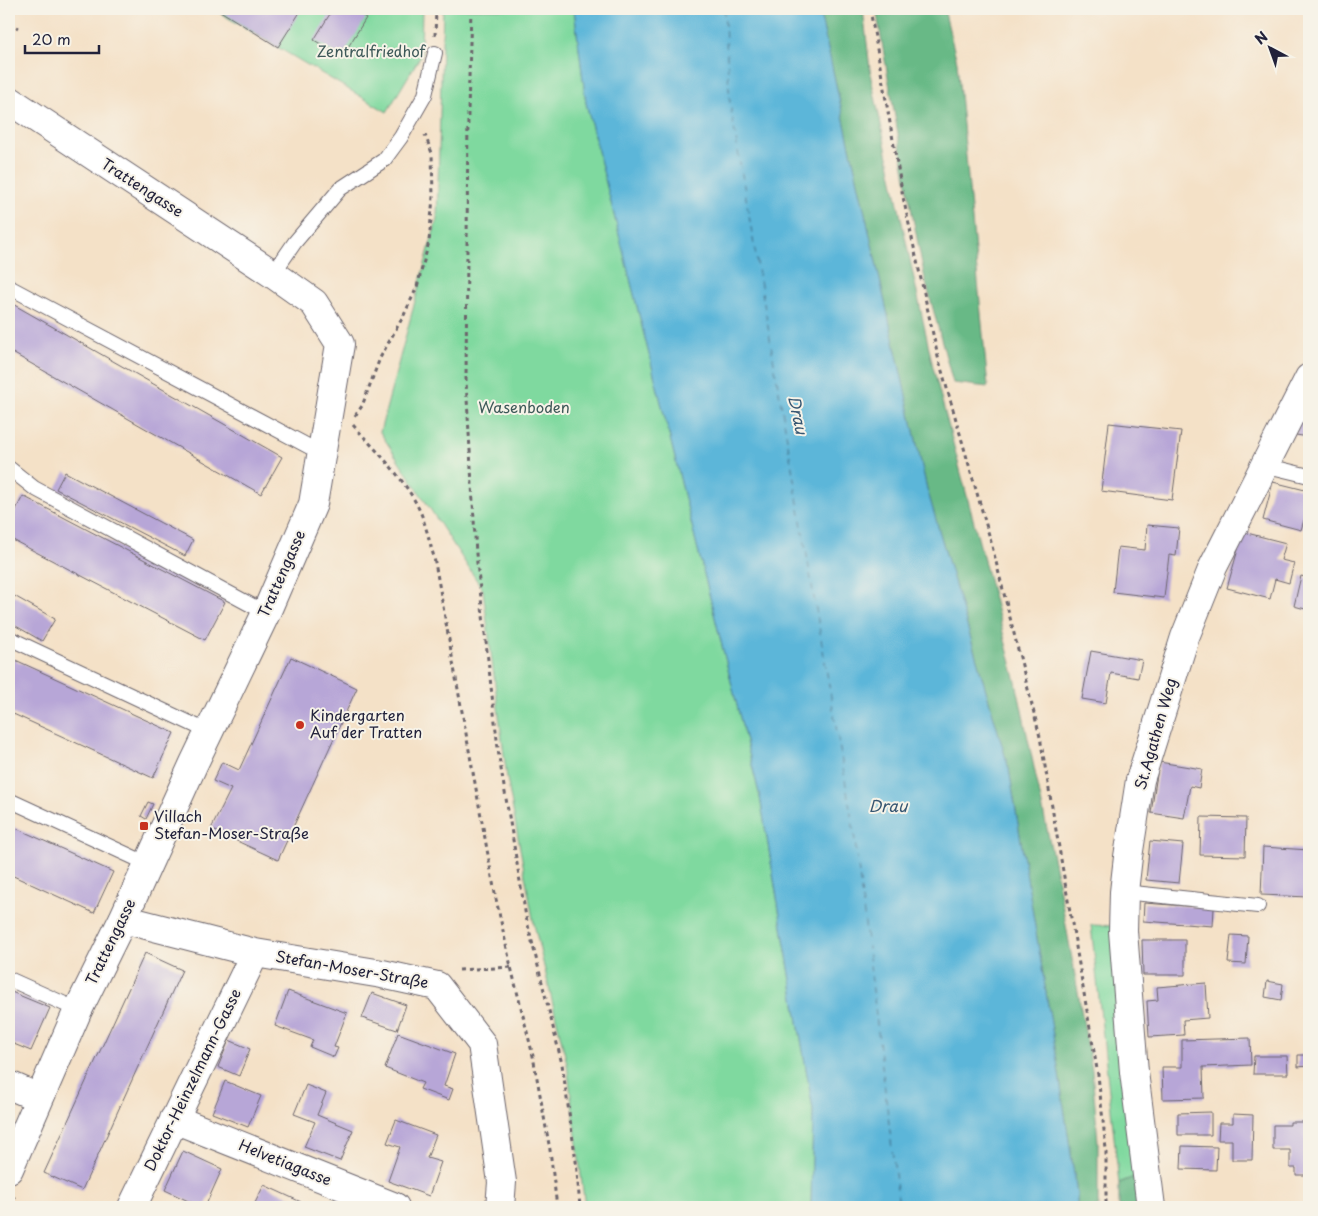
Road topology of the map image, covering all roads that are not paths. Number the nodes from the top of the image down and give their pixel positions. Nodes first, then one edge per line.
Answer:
1 (435, 53) road end
2 (9, 100) edge
3 (273, 274) junction
4 (9, 287) edge
5 (1309, 378) edge
6 (321, 453) junction
7 (1264, 465) junction
8 (9, 468) edge
9 (1309, 476) edge
10 (266, 613) junction
11 (9, 638) edge
12 (209, 732) junction
13 (9, 800) edge
14 (148, 864) junction
15 (1124, 892) junction
16 (1258, 906) dead end
17 (123, 920) junction
18 (255, 953) junction
19 (9, 979) edge
20 (78, 1010) junction
21 (9, 1084) edge
22 (39, 1098) junction
23 (174, 1119) junction
24 (9, 1169) edge
25 (132, 1207) edge
26 (395, 1207) edge
27 (500, 1207) edge
28 (1151, 1207) edge

1 - 3 lane
2 - 3 street, Trattengasse
3 - 6 street, Trattengasse
4 - 6 lane
5 - 7 street, St.Agathen Weg
6 - 10 street, Trattengasse
7 - 9 lane
7 - 15 street, St.Agathen Weg
8 - 10 lane
10 - 12 street, Trattengasse
11 - 12 lane
12 - 14 street, Trattengasse
13 - 14 lane
14 - 17 street, Trattengasse
15 - 16 lane
15 - 28 street, St.Agathen Weg
17 - 18 street, Stefan-Moser-Straße
17 - 20 street, Trattengasse
18 - 23 street, Doktor-Heinzelmann-Gasse
18 - 27 street, Stefan-Moser-Straße
19 - 20 lane
20 - 22 street, Trattengasse
21 - 22 street
22 - 24 street, Trattengasse
23 - 25 street, Doktor-Heinzelmann-Gasse
23 - 26 street, Helvetiagasse

